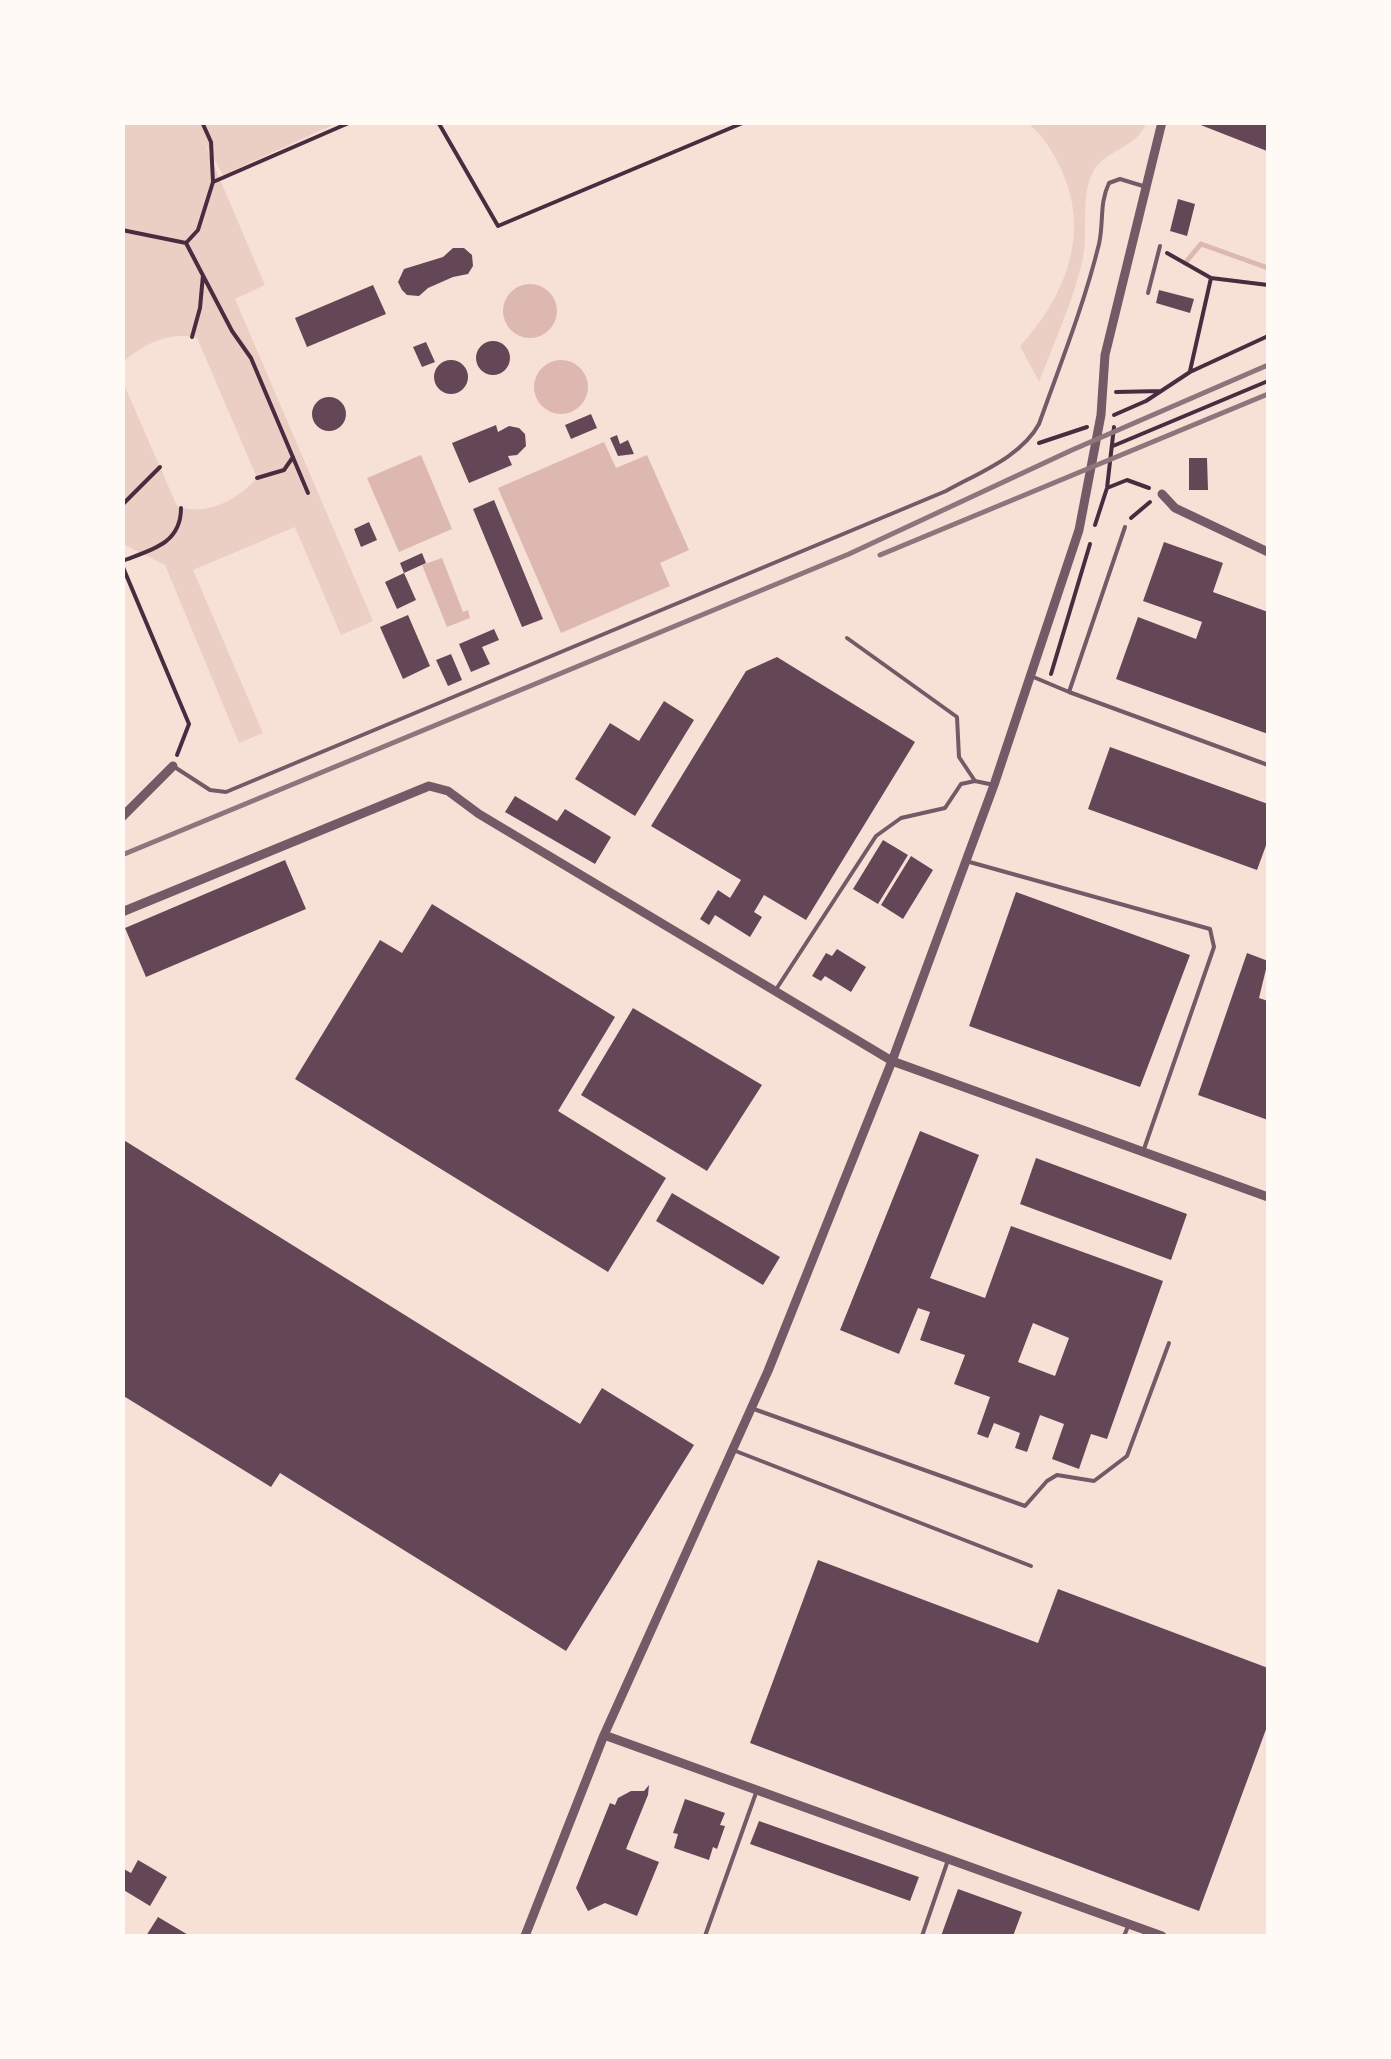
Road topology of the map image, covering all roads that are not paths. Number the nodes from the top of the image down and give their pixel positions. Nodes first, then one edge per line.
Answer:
1 (1162, 122) edge
2 (1144, 186) junction
3 (1160, 246) road end
4 (1148, 293) dead end
5 (1162, 494) road end
6 (1124, 527) road end
7 (1268, 552) edge
8 (847, 638) dead end
9 (1031, 676) junction
10 (1069, 692) junction
11 (1268, 765) edge
12 (173, 766) joint
13 (975, 781) junction
14 (994, 786) junction
15 (122, 817) edge
16 (966, 861) junction
17 (122, 912) edge
18 (775, 991) junction
19 (892, 1061) junction
20 (1142, 1152) junction
21 (1268, 1197) edge
22 (1169, 1343) dead end
23 (751, 1408) junction
24 (733, 1450) junction
25 (1031, 1566) dead end
26 (604, 1736) junction
27 (757, 1790) junction
28 (949, 1858) junction
29 (1129, 1924) junction
30 (526, 1936) edge
31 (706, 1936) edge
32 (922, 1936) edge
33 (1124, 1936) edge
34 (1162, 1936) edge

1 - 2 street
2 - 9 street
2 - 12 lane
3 - 4 lane
5 - 7 street
6 - 10 lane
8 - 13 lane
9 - 10 lane
9 - 14 street
10 - 11 lane
12 - 15 street
13 - 14 lane
13 - 18 lane
14 - 16 street
16 - 19 street
16 - 20 lane
17 - 18 street
18 - 19 street
19 - 20 street
19 - 23 street
20 - 21 street
22 - 23 lane
23 - 24 street
24 - 25 lane
24 - 26 street
26 - 27 street
26 - 30 street
27 - 28 street
27 - 31 lane
28 - 29 street
28 - 32 lane
29 - 33 lane
29 - 34 street

